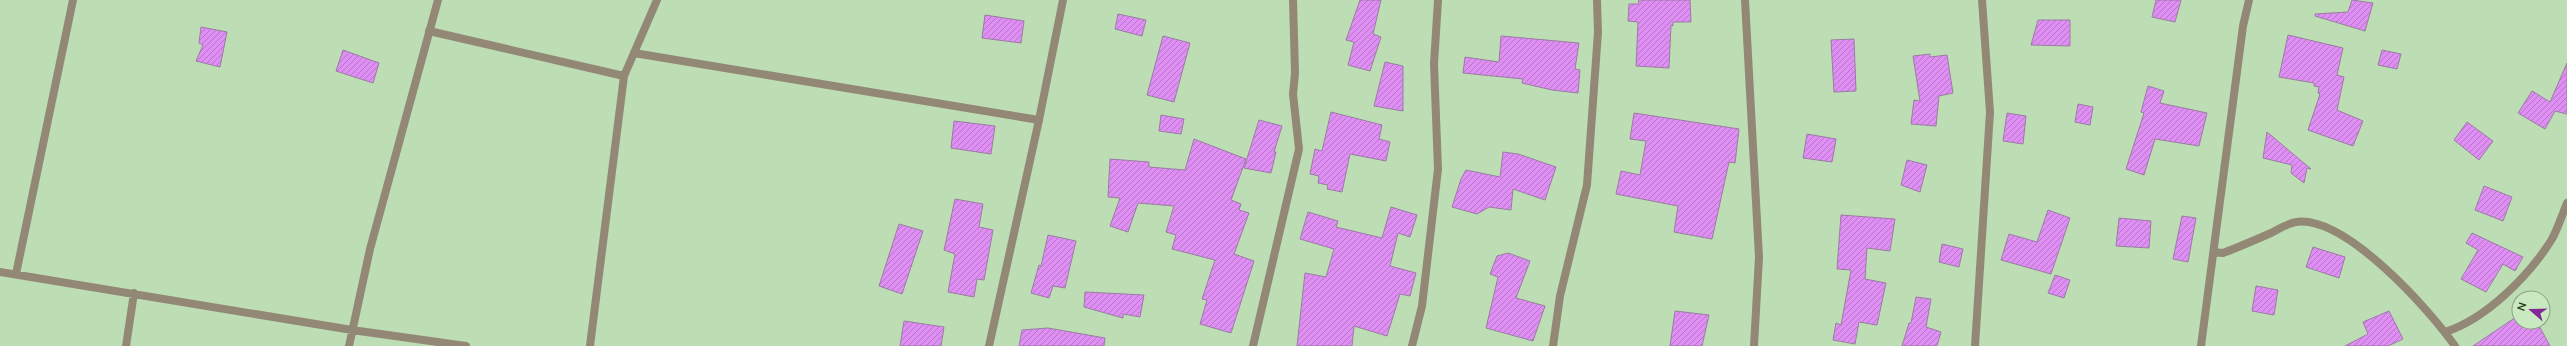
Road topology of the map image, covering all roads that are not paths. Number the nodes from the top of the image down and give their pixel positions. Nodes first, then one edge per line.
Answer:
1 (73, 0) edge
2 (438, 0) edge
3 (657, 0) edge
4 (1062, 0) edge
5 (1293, 0) edge
6 (1438, 0) edge
7 (1597, 0) edge
8 (1745, 0) edge
9 (1982, 0) edge
10 (2249, 0) edge
11 (430, 31) junction
12 (634, 53) junction
13 (624, 76) junction
14 (1039, 120) junction
15 (2567, 203) edge
16 (2214, 252) junction
17 (0, 272) edge
18 (16, 274) junction
19 (134, 293) junction
20 (352, 330) junction
21 (2445, 332) junction
22 (126, 346) edge
23 (349, 346) edge
24 (466, 346) edge
25 (590, 346) edge
26 (988, 346) edge
27 (1253, 346) edge
28 (1412, 346) edge
29 (1553, 346) edge
30 (1754, 346) edge
31 (1975, 346) edge
32 (2201, 346) edge
33 (2455, 346) edge

1 - 18 street
2 - 11 street
3 - 12 street
4 - 14 street
5 - 27 street
6 - 28 street
7 - 29 street
8 - 30 street
9 - 31 street
10 - 16 street
11 - 13 street
11 - 20 street
12 - 13 street
12 - 14 street
13 - 25 street
14 - 26 street
15 - 21 street
16 - 21 street
16 - 32 street
17 - 18 street
18 - 19 street
19 - 20 street
19 - 22 street
20 - 23 street
20 - 24 street
21 - 33 street

